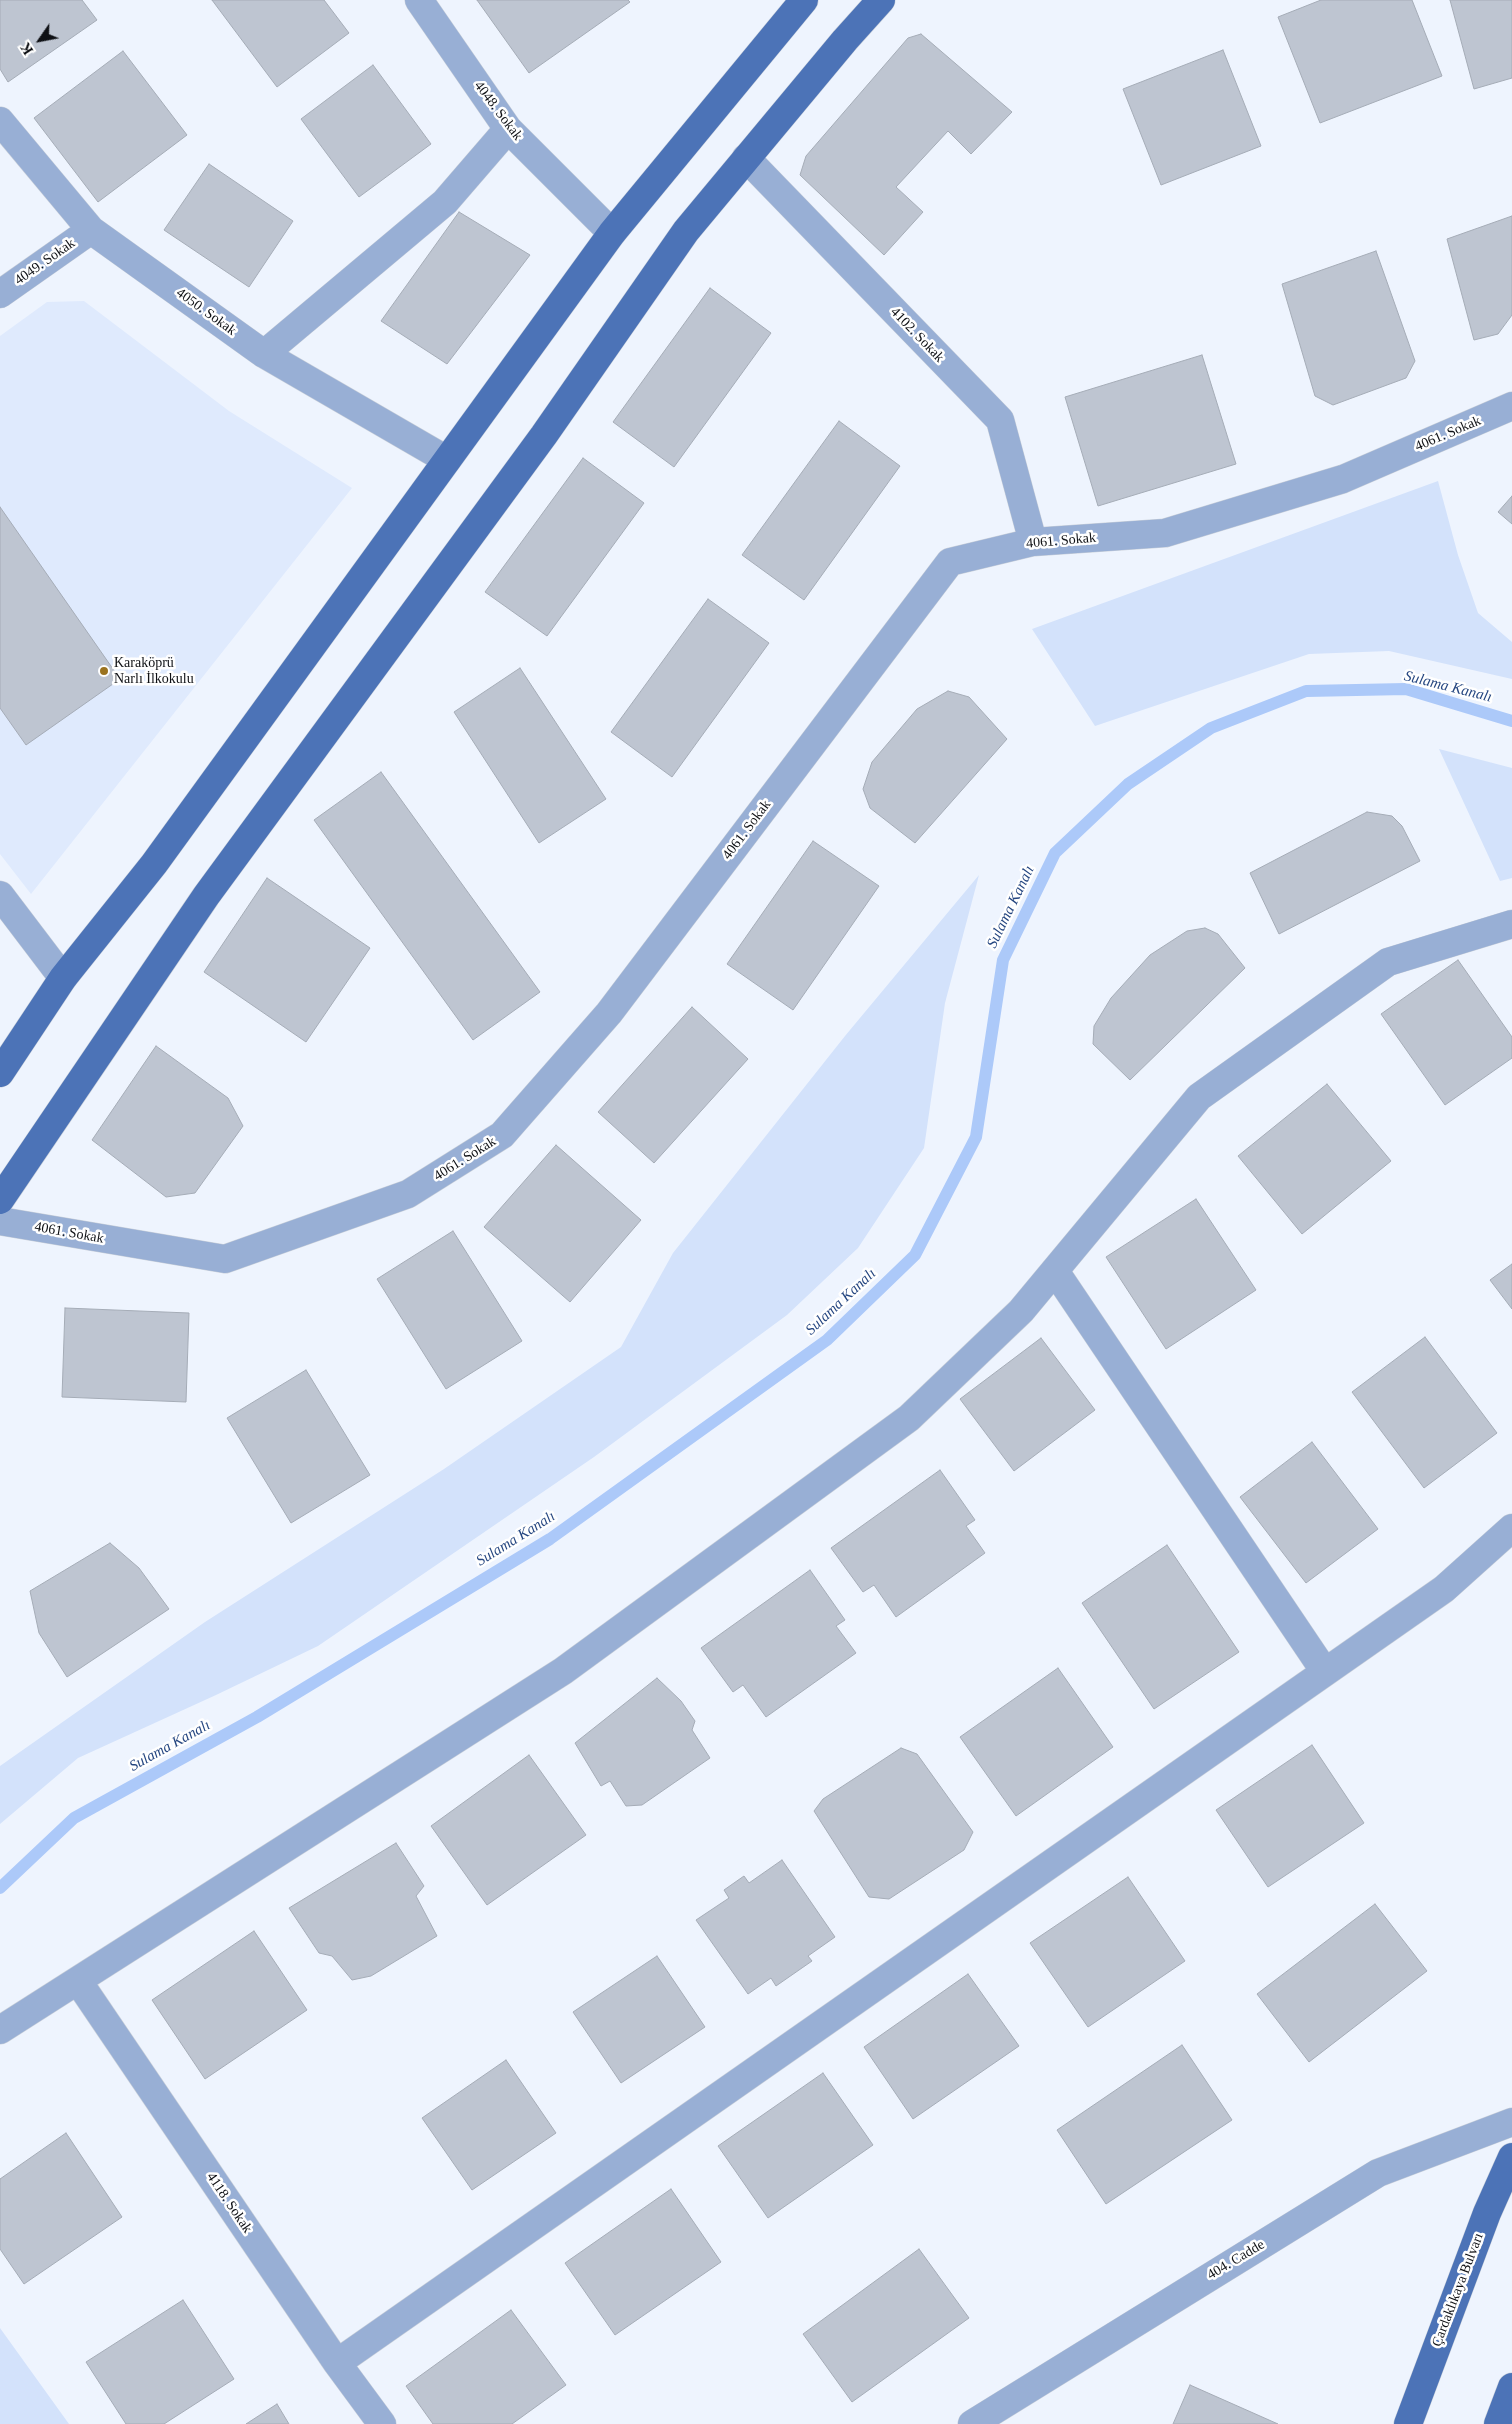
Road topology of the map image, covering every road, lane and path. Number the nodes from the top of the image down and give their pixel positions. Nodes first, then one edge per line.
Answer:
1 (419, 0) edge
2 (804, 0) edge
3 (881, 0) edge
4 (0, 121) edge
5 (508, 129) junction
6 (746, 158) junction
7 (91, 230) junction
8 (612, 233) junction
9 (0, 294) edge
10 (264, 354) junction
11 (1512, 406) edge
12 (447, 460) junction
13 (1033, 542) junction
14 (0, 895) edge
15 (1512, 924) edge
16 (63, 978) junction
17 (0, 1074) edge
18 (0, 1200) edge
19 (0, 1221) edge
20 (1055, 1271) junction
21 (1512, 1528) edge
22 (1325, 1672) junction
23 (78, 1980) junction
24 (0, 2030) edge
25 (1512, 2122) edge
26 (1512, 2157) edge
27 (337, 2363) junction
28 (1512, 2387) edge
29 (382, 2424) edge
30 (972, 2424) edge
31 (1408, 2424) edge
32 (1498, 2424) edge

1 - 5 street, 4048. Sokak
2 - 8 main road
3 - 6 main road
4 - 7 street, 4050. Sokak
5 - 8 street, 4048. Sokak
5 - 10 street
6 - 13 street, 4102. Sokak
6 - 18 main road
7 - 9 street, 4049. Sokak
7 - 10 street, 4050. Sokak
8 - 12 main road
10 - 12 street, 4050. Sokak
11 - 13 street, 4061. Sokak
12 - 16 main road
13 - 19 street, 4061. Sokak
14 - 16 street
15 - 20 street
16 - 17 main road
20 - 22 street
20 - 23 street
21 - 22 street
22 - 27 street
23 - 24 street
23 - 27 street, 4118. Sokak
25 - 30 street, 404. Cadde
26 - 31 main road, Çardaklıkaya Bulvarı
27 - 29 street, 4118. Sokak
28 - 32 main road

